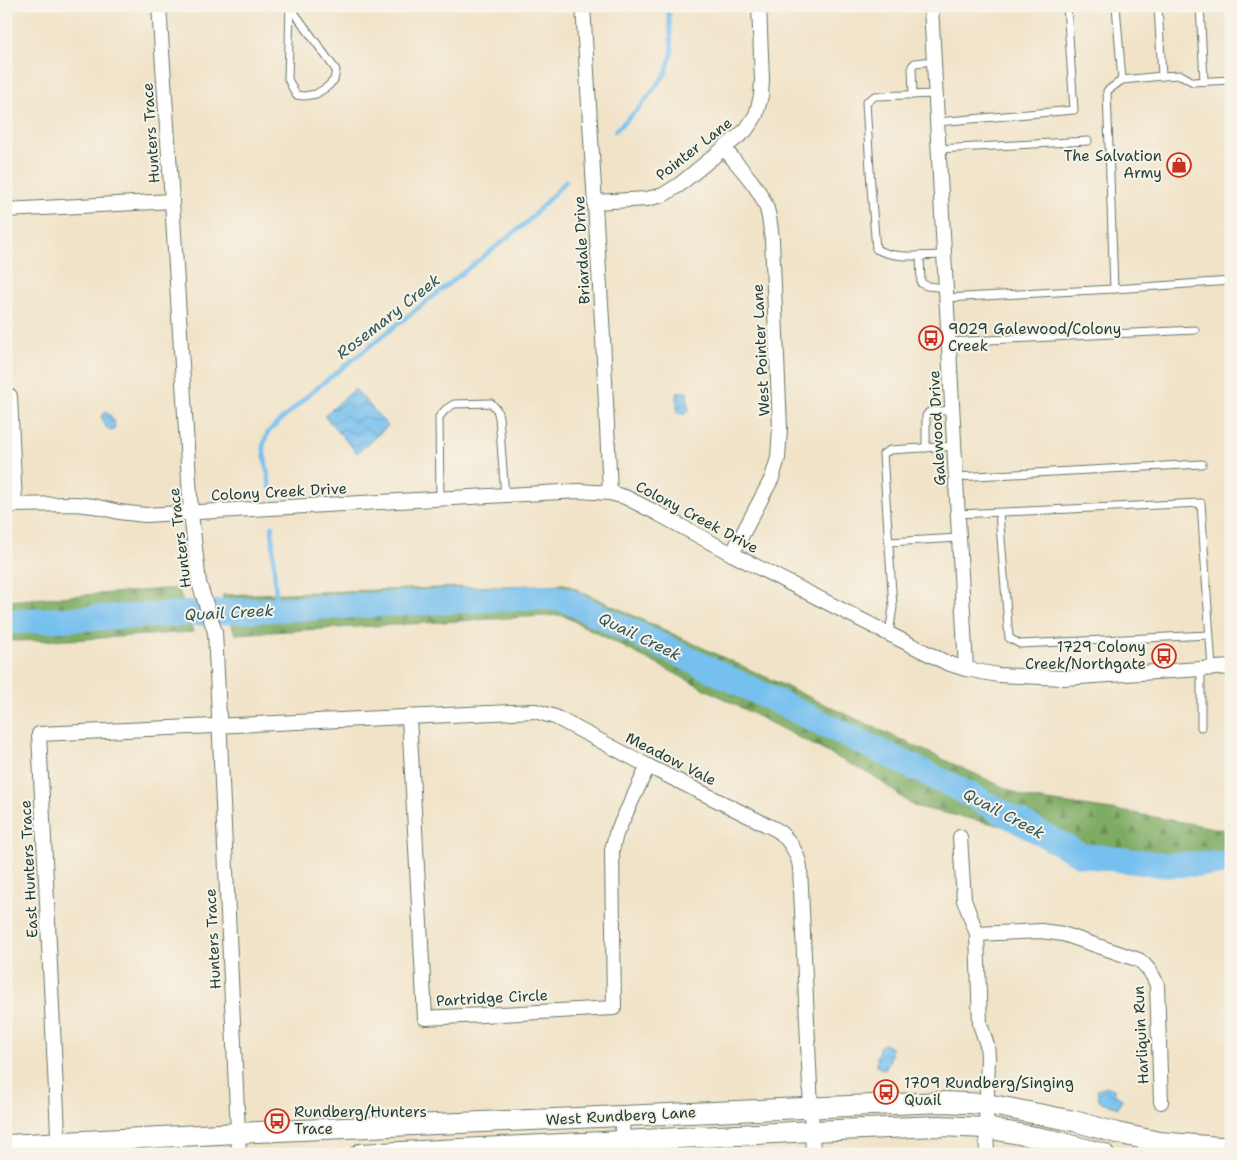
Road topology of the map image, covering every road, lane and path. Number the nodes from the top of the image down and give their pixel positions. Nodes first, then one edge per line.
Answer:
1 (159, 6) edge
2 (583, 6) edge
3 (758, 6) edge
4 (931, 6) edge
5 (1067, 6) edge
6 (1116, 6) edge
7 (1158, 6) edge
8 (1200, 6) edge
9 (291, 7) edge
10 (934, 61) junction
11 (1162, 76) junction
12 (1122, 80) junction
13 (1231, 80) edge
14 (1204, 81) junction
15 (936, 94) junction
16 (913, 95) junction
17 (937, 122) junction
18 (1088, 141) dead end
19 (724, 148) junction
20 (938, 149) junction
21 (172, 201) junction
22 (595, 202) junction
23 (6, 210) edge
24 (920, 255) junction
25 (944, 255) junction
26 (1231, 281) edge
27 (1114, 289) junction
28 (946, 293) junction
29 (1195, 330) dead end
30 (949, 342) junction
31 (10, 396) dead end
32 (952, 410) junction
33 (954, 446) junction
34 (926, 448) junction
35 (1202, 464) dead end
36 (956, 477) junction
37 (610, 493) junction
38 (505, 496) junction
39 (440, 499) junction
40 (11, 504) edge
41 (191, 513) junction
42 (999, 513) junction
43 (958, 514) junction
44 (959, 538) junction
45 (889, 542) junction
46 (732, 554) junction
47 (889, 634) junction
48 (1209, 635) junction
49 (1231, 667) edge
50 (966, 669) junction
51 (1206, 669) junction
52 (409, 716) junction
53 (220, 725) junction
54 (1201, 728) dead end
55 (648, 766) junction
56 (960, 837) dead end
57 (976, 934) junction
58 (1160, 1102) dead end
59 (987, 1104) junction
60 (810, 1107) junction
61 (622, 1116) junction
62 (423, 1126) junction
63 (986, 1128) junction
64 (812, 1131) junction
65 (238, 1134) junction
66 (6, 1145) edge
67 (1231, 1147) edge
68 (59, 1148) edge
69 (623, 1148) edge
70 (424, 1152) edge
71 (239, 1154) edge
72 (360, 1154) edge
73 (813, 1154) edge
74 (987, 1154) edge
75 (1104, 1154) edge

1 - 21 street, Hunters Trace
2 - 22 street, Briardale Drive
3 - 19 street, Pointer Lane
4 - 10 street, Galewood Drive
5 - 17 lane
6 - 12 lane
7 - 11 lane
8 - 14 lane
9 - 9 lane
10 - 15 street, Galewood Drive
10 - 16 lane
11 - 12 lane
11 - 14 lane
12 - 27 lane
13 - 14 lane
15 - 16 lane
15 - 17 street, Galewood Drive
16 - 24 lane
17 - 20 street, Galewood Drive
18 - 20 lane
19 - 22 street, Pointer Lane
19 - 46 street, West Pointer Lane
20 - 25 street, Galewood Drive
21 - 23 street
21 - 41 street, Hunters Trace
22 - 37 street, Briardale Drive
24 - 25 lane
24 - 28 lane
25 - 28 street, Galewood Drive
26 - 27 lane
27 - 28 lane
28 - 30 street, Galewood Drive
29 - 30 lane
30 - 32 street, Galewood Drive
31 - 40 street
32 - 33 street, Galewood Drive
32 - 34 lane
33 - 34 lane
33 - 36 street, Galewood Drive
34 - 45 lane
35 - 36 lane
36 - 43 street, Galewood Drive
37 - 38 street, Colony Creek Drive
37 - 46 street, Colony Creek Drive
38 - 39 street, Colony Creek Drive
38 - 39 lane
39 - 41 street, Colony Creek Drive
40 - 41 street, Colony Creek Drive
41 - 53 street, Hunters Trace
42 - 43 lane
42 - 48 lane
42 - 48 lane
43 - 44 street, Galewood Drive
44 - 45 lane
44 - 50 street, Galewood Drive
45 - 47 lane
46 - 47 street, Colony Creek Drive
47 - 50 street, Colony Creek Drive
48 - 51 lane
49 - 51 street, Colony Creek Drive
50 - 51 street, Colony Creek Drive
51 - 54 lane
52 - 53 street, Meadow Vale
52 - 55 street, Meadow Vale
52 - 55 street, Partridge Circle
53 - 65 street, Hunters Trace
53 - 68 street, East Hunters Trace
55 - 60 street, Meadow Vale
56 - 57 street
57 - 58 street, Harliquin Run
57 - 59 street
59 - 60 main road, West Rundberg Lane
59 - 63 street
59 - 67 main road, West Rundberg Lane
60 - 61 main road, West Rundberg Lane
60 - 64 street, Meadow Vale
61 - 62 main road, West Rundberg Lane
61 - 69 street
62 - 65 main road, West Rundberg Lane
62 - 70 street
63 - 64 main road, West Rundberg Lane
63 - 74 street
63 - 75 main road, West Rundberg Lane
64 - 69 main road, West Rundberg Lane
64 - 73 street, Meadow Vale
65 - 68 main road, West Rundberg Lane
65 - 71 street, Hunters Trace
66 - 68 main road, West Rundberg Lane
69 - 70 main road, West Rundberg Lane
70 - 72 main road, West Rundberg Lane

